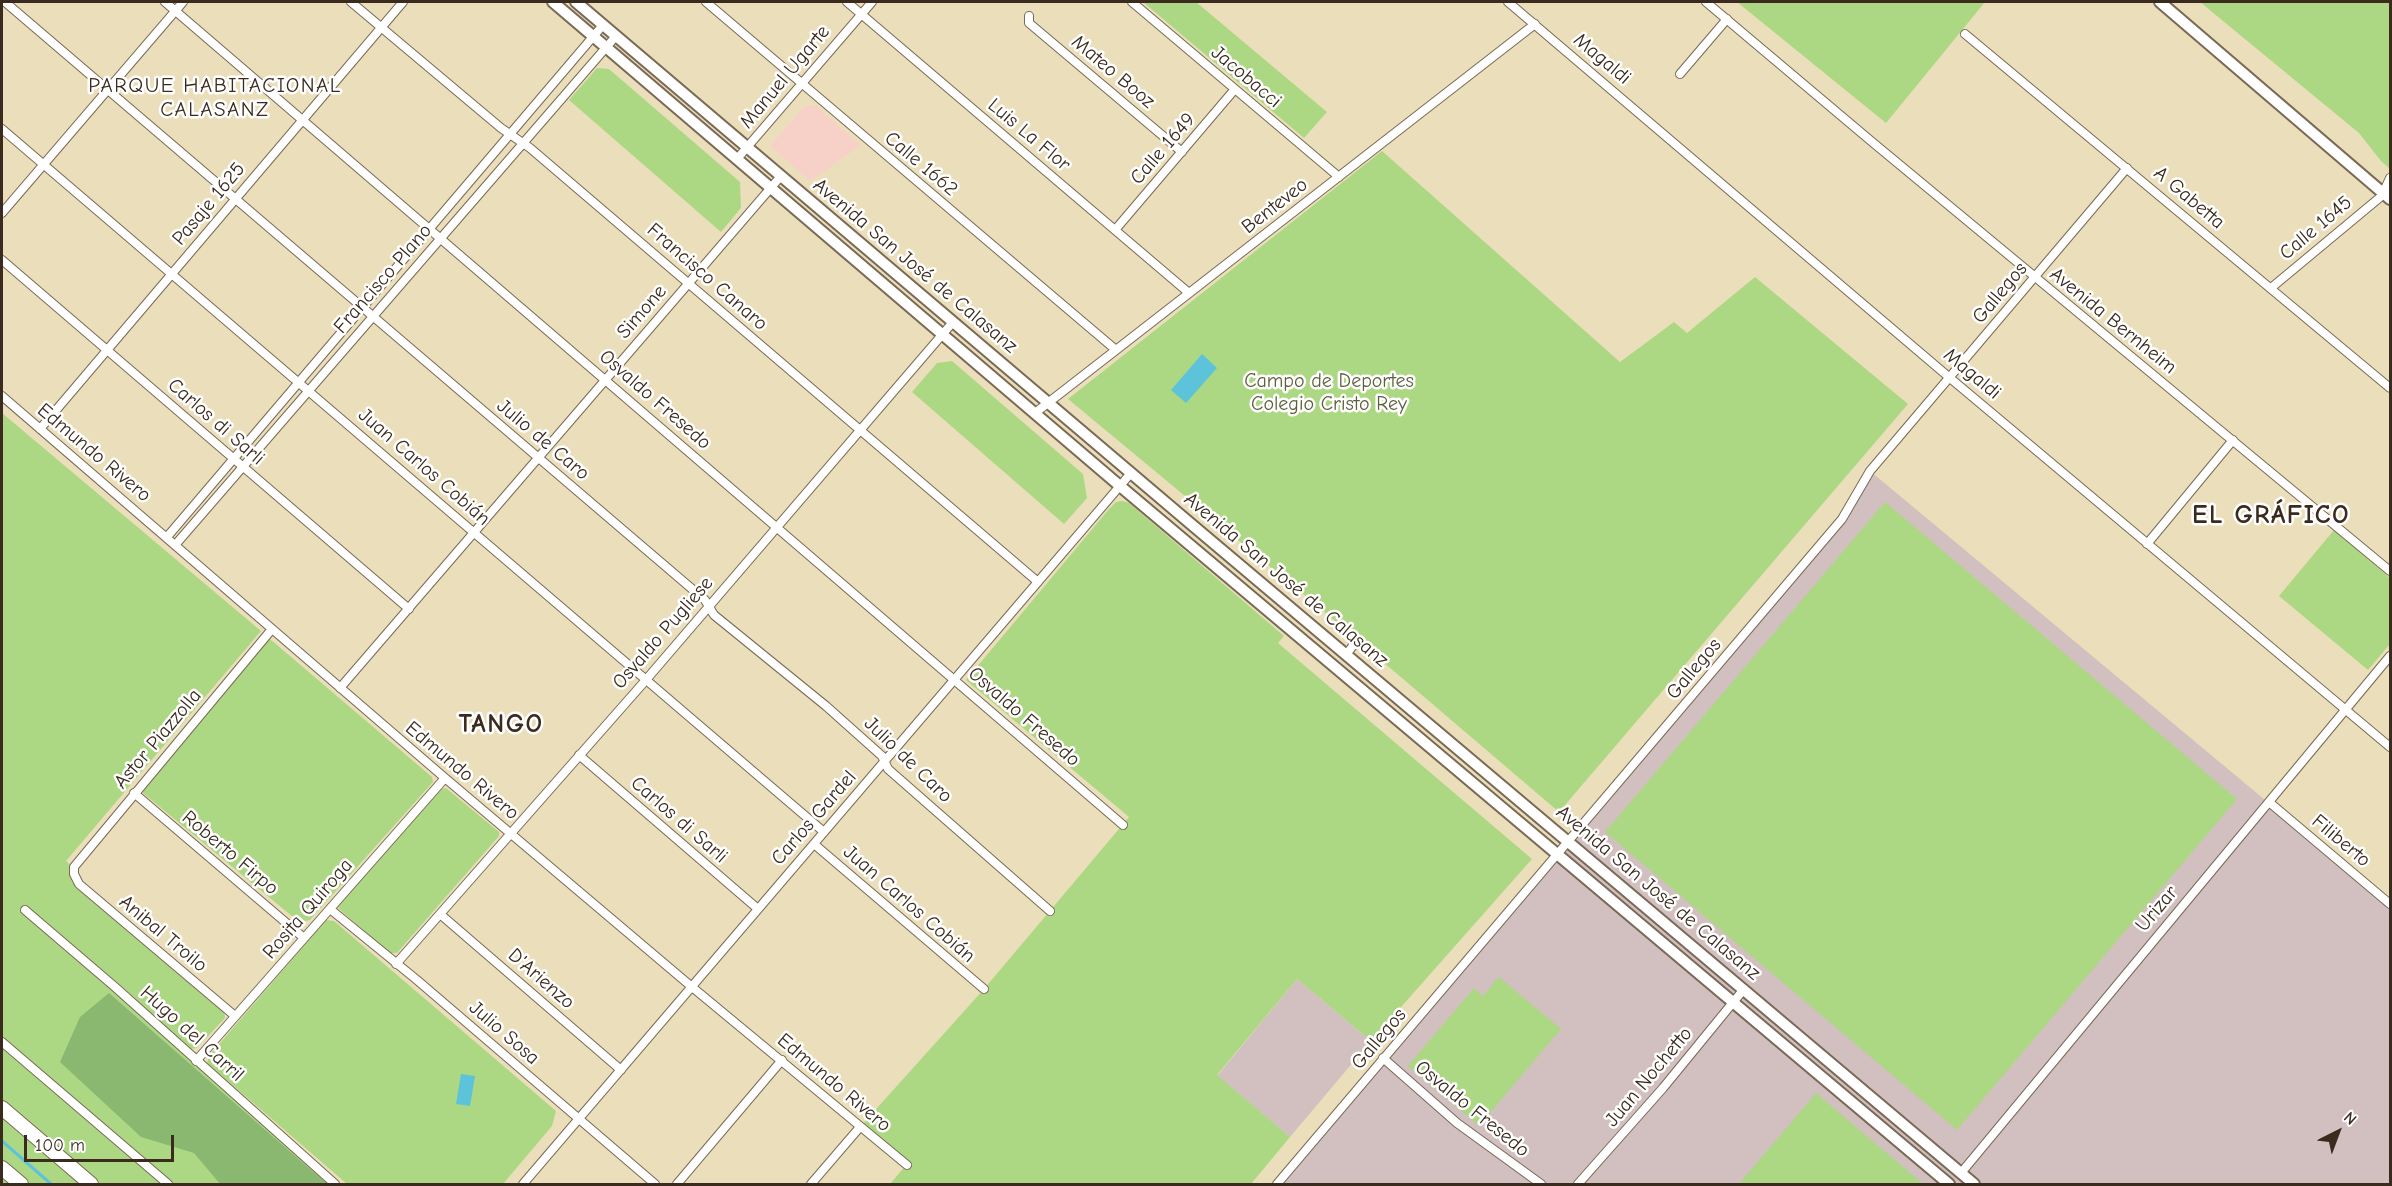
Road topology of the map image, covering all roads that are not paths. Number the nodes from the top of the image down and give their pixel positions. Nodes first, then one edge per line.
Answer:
1 (5, 2) edge
2 (165, 2) edge
3 (183, 2) edge
4 (351, 2) edge
5 (403, 2) edge
6 (553, 2) edge
7 (576, 2) edge
8 (706, 2) edge
9 (847, 2) edge
10 (872, 2) edge
11 (1132, 2) edge
12 (1508, 2) edge
13 (1706, 2) edge
14 (2160, 2) edge
15 (176, 10) junction
16 (861, 14) junction
17 (1029, 16) dead end
18 (1727, 19) junction
19 (1535, 24) junction
20 (603, 25) junction
21 (381, 27) junction
22 (1965, 34) dead end
23 (593, 36) junction
24 (616, 36) junction
25 (606, 47) junction
26 (1680, 74) dead end
27 (801, 84) junction
28 (108, 89) junction
29 (1235, 89) junction
30 (303, 119) junction
31 (2, 129) edge
32 (510, 134) junction
33 (523, 143) junction
34 (747, 147) junction
35 (1182, 152) junction
36 (737, 159) junction
37 (43, 164) junction
38 (2127, 168) junction
39 (782, 176) junction
40 (1339, 177) junction
41 (2391, 178) edge
42 (771, 188) junction
43 (2388, 193) edge
44 (235, 199) junction
45 (2, 213) edge
46 (430, 228) junction
47 (1115, 230) junction
48 (441, 237) junction
49 (2, 260) edge
50 (172, 274) junction
51 (2035, 277) junction
52 (689, 284) junction
53 (2271, 288) junction
54 (1189, 293) junction
55 (362, 308) junction
56 (373, 317) junction
57 (953, 322) junction
58 (943, 334) junction
59 (107, 350) junction
60 (1116, 350) junction
61 (1950, 378) junction
62 (606, 380) junction
63 (299, 382) junction
64 (2391, 388) edge
65 (309, 390) junction
66 (2, 396) edge
67 (1048, 403) junction
68 (1035, 413) junction
69 (40, 429) junction
70 (860, 430) junction
71 (2233, 441) junction
72 (539, 458) junction
73 (234, 459) junction
74 (243, 466) junction
75 (1131, 473) junction
76 (1120, 486) junction
77 (776, 526) junction
78 (475, 532) junction
79 (167, 537) junction
80 (176, 544) junction
81 (2147, 544) junction
82 (2391, 571) edge
83 (1038, 582) junction
84 (709, 606) junction
85 (409, 609) junction
86 (272, 628) junction
87 (1357, 640) dead end
88 (1346, 655) junction
89 (2391, 657) edge
90 (954, 679) junction
91 (645, 681) junction
92 (340, 688) junction
93 (2346, 710) junction
94 (2391, 747) edge
95 (579, 755) junction
96 (884, 762) junction
97 (445, 778) junction
98 (134, 793) junction
99 (2270, 802) junction
100 (1123, 825) dead end
101 (824, 832) junction
102 (510, 833) junction
103 (1570, 841) junction
104 (814, 844) junction
105 (1558, 855) junction
106 (74, 874) joint
107 (2391, 904) edge
108 (330, 909) junction
109 (758, 909) junction
110 (25, 910) dead end
111 (1050, 911) dead end
112 (440, 914) junction
113 (304, 938) junction
114 (396, 964) junction
115 (692, 987) junction
116 (984, 989) dead end
117 (1744, 989) junction
118 (1733, 1003) junction
119 (235, 1016) junction
120 (2, 1042) edge
121 (1383, 1058) junction
122 (782, 1060) junction
123 (196, 1061) junction
124 (621, 1070) junction
125 (2, 1108) edge
126 (579, 1119) junction
127 (860, 1128) junction
128 (907, 1165) dead end
129 (2, 1168) edge
130 (1961, 1173) junction
131 (21, 1185) edge
132 (91, 1185) edge
133 (168, 1185) edge
134 (336, 1185) edge
135 (523, 1185) edge
136 (655, 1185) edge
137 (677, 1185) edge
138 (811, 1185) edge
139 (1277, 1185) edge
140 (1541, 1185) edge
141 (1578, 1185) edge
142 (1950, 1185) edge
143 (1974, 1185) edge

1 - 28 street, Julio de Caro
2 - 15 street, Osvaldo Fresedo
3 - 15 street
4 - 21 street, Francisco Canaro
5 - 21 street, Pasaje 1625
6 - 23 main road, Avenida San José de Calasanz
7 - 20 main road, Avenida San José de Calasanz
8 - 27 street, Calle 1662
9 - 16 street, Luis La Flor
10 - 16 street, Manuel Ugarte
11 - 29 street, Jacobacci
12 - 19 street, Magaldi
13 - 18 street, Avenida Bernheim
14 - 43 main road
15 - 28 street
15 - 30 street, Osvaldo Fresedo
16 - 27 street, Manuel Ugarte
16 - 47 street, Luis La Flor
17 - 35 street, Mateo Booz
18 - 26 street
18 - 51 street, Avenida Bernheim
19 - 40 street, Benteveo
19 - 61 street, Magaldi
20 - 23 street, Francisco Plano
20 - 24 main road, Avenida San José de Calasanz
21 - 30 street, Pasaje 1625
21 - 32 street, Francisco Canaro
22 - 38 street, A Gabetta
23 - 25 main road, Avenida San José de Calasanz
23 - 32 street, Francisco Plano
24 - 25 street, Francisco Plano
24 - 34 main road, Avenida San José de Calasanz
25 - 33 street, Francisco Plano
25 - 36 main road, Avenida San José de Calasanz
27 - 34 street, Manuel Ugarte
27 - 60 street, Calle 1662
28 - 37 street
28 - 44 street, Julio de Caro
29 - 35 street, Calle 1649
29 - 40 street, Jacobacci
30 - 44 street, Pasaje 1625
30 - 46 street, Osvaldo Fresedo
31 - 37 street, Juan Carlos Cobián
32 - 33 street, Francisco Canaro
32 - 46 street, Francisco Plano
33 - 48 street, Francisco Plano
33 - 52 street, Francisco Canaro
34 - 36 street, Manuel Ugarte
34 - 39 main road, Avenida San José de Calasanz
35 - 47 street, Calle 1649
36 - 42 main road, Avenida San José de Calasanz
37 - 45 street
37 - 50 street, Juan Carlos Cobián
38 - 51 street, Gallegos
38 - 53 street, A Gabetta
39 - 42 street, Simone
39 - 57 main road, Avenida San José de Calasanz
40 - 54 street, Benteveo
41 - 43 street
42 - 52 street, Simone
42 - 58 main road, Avenida San José de Calasanz
43 - 53 street, Calle 1645
44 - 50 street, Pasaje 1625
44 - 55 street, Julio de Caro
46 - 48 street, Osvaldo Fresedo
46 - 55 street, Francisco Plano
47 - 54 street, Luis La Flor
48 - 56 street, Francisco Plano
48 - 62 street, Osvaldo Fresedo
49 - 59 street, Carlos di Sarli
50 - 59 street, Pasaje 1625
50 - 63 street, Juan Carlos Cobián
51 - 61 street, Gallegos
51 - 71 street, Avenida Bernheim
52 - 62 street, Simone
52 - 70 street, Francisco Canaro
53 - 64 street, A Gabetta
54 - 60 street, Benteveo
55 - 56 street, Julio de Caro
55 - 63 street, Francisco Plano
56 - 65 street, Francisco Plano
56 - 72 street, Julio de Caro
57 - 58 street, Osvaldo Pugliese
57 - 67 main road, Avenida San José de Calasanz
58 - 68 main road, Avenida San José de Calasanz
58 - 70 street, Osvaldo Pugliese
59 - 69 street, Pasaje 1625
59 - 73 street, Carlos di Sarli
60 - 67 street, Benteveo
61 - 81 street, Magaldi
61 - 103 street, Gallegos
62 - 72 street, Simone
62 - 77 street, Osvaldo Fresedo
63 - 65 street, Juan Carlos Cobián
63 - 73 street, Francisco Plano
65 - 74 street, Francisco Plano
65 - 78 street, Juan Carlos Cobián
66 - 69 street, Edmundo Rivero
67 - 68 street, Benteveo
67 - 75 main road, Avenida San José de Calasanz
68 - 76 main road, Avenida San José de Calasanz
69 - 79 street, Edmundo Rivero
70 - 77 street, Osvaldo Pugliese
70 - 83 street, Francisco Canaro
71 - 81 street
71 - 82 street, Avenida Bernheim
72 - 78 street, Simone
72 - 84 street, Julio de Caro
73 - 74 street, Carlos di Sarli
73 - 79 street, Francisco Plano
74 - 80 street, Francisco Plano
74 - 85 street, Carlos di Sarli
75 - 76 street, Carlos Gardel
75 - 88 main road, Avenida San José de Calasanz
76 - 83 street, Carlos Gardel
76 - 105 main road, Avenida San José de Calasanz
77 - 84 street, Osvaldo Pugliese
77 - 90 street, Osvaldo Fresedo
78 - 85 street, Simone
78 - 91 street, Juan Carlos Cobián
79 - 80 street, Edmundo Rivero
80 - 86 street, Edmundo Rivero
81 - 93 street, Magaldi
83 - 90 street, Carlos Gardel
84 - 91 street, Osvaldo Pugliese
84 - 96 street, Julio de Caro
85 - 92 street, Simone
86 - 92 street, Edmundo Rivero
86 - 98 street, Astor Piazzolla
87 - 88 street
88 - 103 main road, Avenida San José de Calasanz
89 - 93 street, Urizar
90 - 96 street, Carlos Gardel
90 - 100 street, Osvaldo Fresedo
91 - 95 street, Osvaldo Pugliese
91 - 101 street, Juan Carlos Cobián
92 - 97 street, Edmundo Rivero
93 - 94 street, Magaldi
93 - 99 street, Urizar
95 - 102 street, Osvaldo Pugliese
95 - 109 street, Carlos di Sarli
96 - 101 street, Carlos Gardel
96 - 111 street, Julio de Caro
97 - 102 street, Edmundo Rivero
97 - 108 street, Rosita Quiroga
98 - 106 street, Astor Piazzolla
98 - 113 street, Roberto Firpo
99 - 107 street, Filiberto
99 - 130 street, Urizar
101 - 104 street, Carlos Gardel
102 - 112 street, Osvaldo Pugliese
102 - 115 street, Edmundo Rivero
103 - 105 street, Gallegos
103 - 117 main road, Avenida San José de Calasanz
104 - 109 street, Carlos Gardel
104 - 116 street, Juan Carlos Cobián
105 - 118 main road, Avenida San José de Calasanz
105 - 121 street, Gallegos
106 - 119 street, Anibal Troilo
108 - 113 street, Rosita Quiroga
108 - 114 street, Julio Sosa
109 - 115 street, Carlos Gardel
110 - 123 street, Hugo del Carril
112 - 114 street, Osvaldo Pugliese
112 - 124 street, D'Arienzo
113 - 119 street, Rosita Quiroga
114 - 126 street, Julio Sosa
115 - 122 street, Edmundo Rivero
115 - 124 street, Carlos Gardel
117 - 118 street, Juan Nochetto
117 - 130 main road, Avenida San José de Calasanz
118 - 141 street, Juan Nochetto
118 - 142 main road, Avenida San José de Calasanz
119 - 123 street, Rosita Quiroga
120 - 133 street
121 - 139 street, Gallegos
121 - 140 street, Osvaldo Fresedo
122 - 127 street, Edmundo Rivero
122 - 137 street
123 - 134 street, Hugo del Carril
124 - 126 street, Carlos Gardel
125 - 132 highway
126 - 135 street, Carlos Gardel
126 - 136 street, Julio Sosa
127 - 128 street, Edmundo Rivero
127 - 138 street
129 - 131 highway
130 - 142 main road, Urizar
130 - 143 main road, Avenida San José de Calasanz

